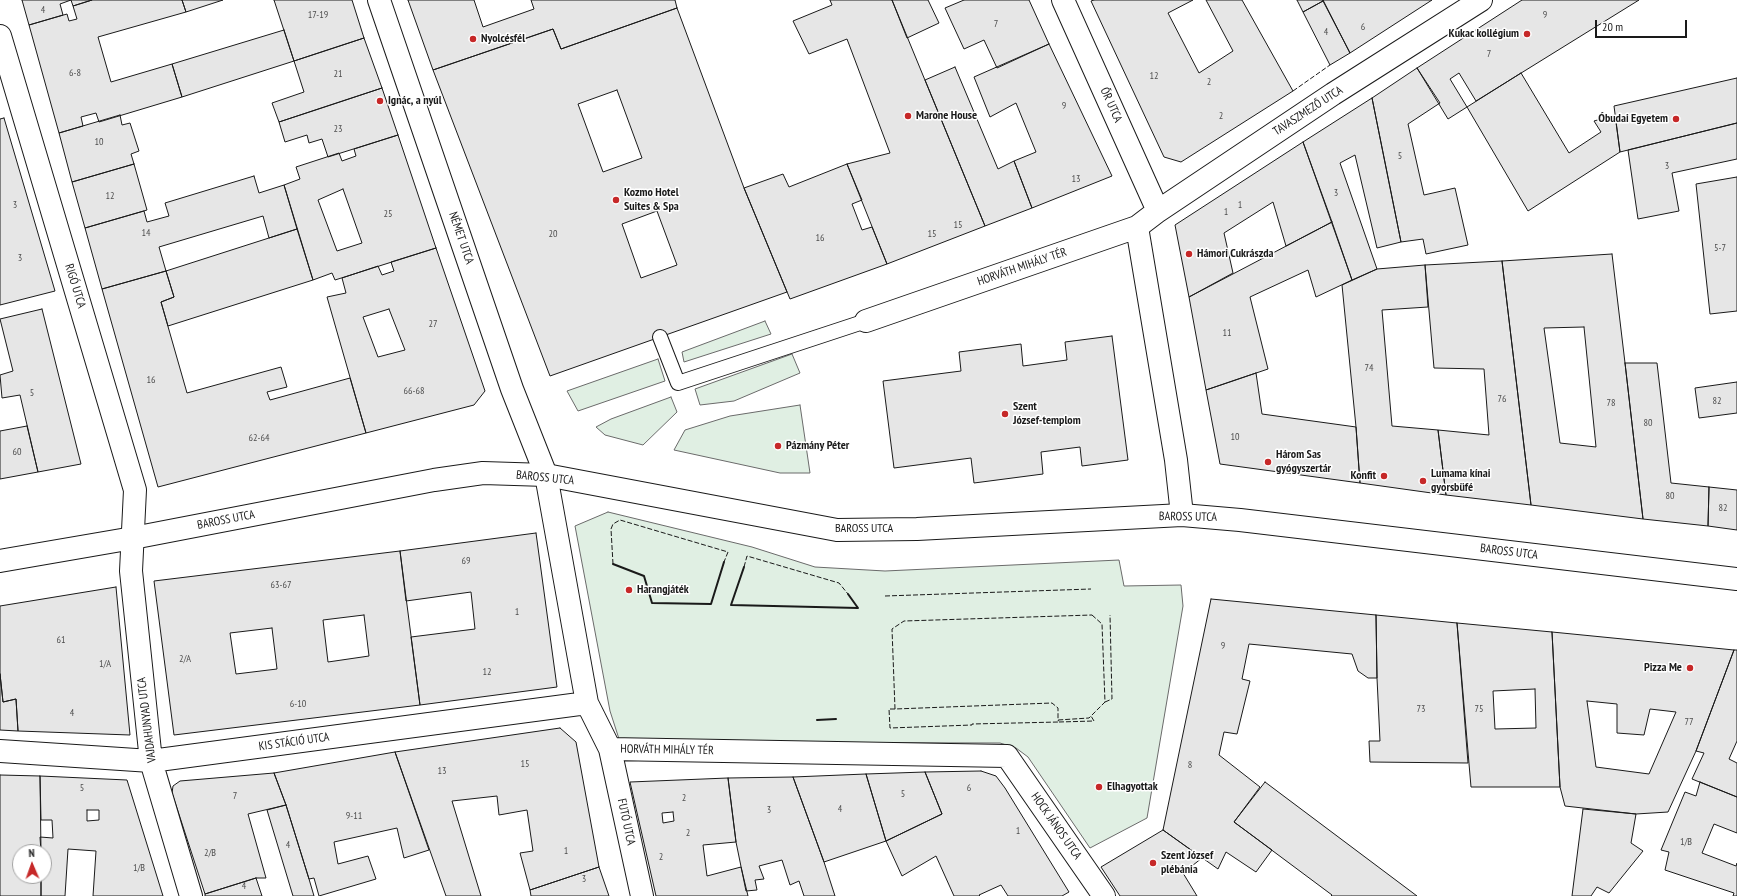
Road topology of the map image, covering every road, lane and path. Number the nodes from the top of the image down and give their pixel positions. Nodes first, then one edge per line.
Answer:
1 (379, 0) edge
2 (1063, 0) edge
3 (1481, 0) edge
4 (0, 36) edge
5 (1158, 211) junction
6 (1137, 227) junction
7 (866, 321) joint
8 (660, 337) dead end
9 (546, 475) junction
10 (1182, 515) junction
11 (133, 538) junction
12 (0, 561) edge
13 (1737, 579) edge
14 (587, 703) junction
15 (610, 749) junction
16 (0, 751) edge
17 (1007, 756) joint
18 (151, 761) junction
19 (191, 896) edge
20 (642, 896) edge
21 (1104, 896) edge

1 - 9 street, NÉMET UTCA
2 - 5 street, ŐR UTCA
3 - 5 street, TAVASZMEZŐ UTCA
4 - 11 street, RIGÓ UTCA
5 - 6 street, TAVASZMEZŐ UTCA
6 - 7 street, HORVÁTH MIHÁLY TÉR
6 - 10 street
7 - 8 lane, HORVÁTH MIHÁLY TÉR
9 - 10 street, BAROSS UTCA
9 - 11 street, BAROSS UTCA
9 - 14 street, HORVÁTH MIHÁLY TÉR
10 - 13 street, BAROSS UTCA
11 - 12 street, BAROSS UTCA
11 - 18 street, VAJDAHUNYAD UTCA
14 - 15 street, HORVÁTH MIHÁLY TÉR
14 - 18 street, KIS STÁCIÓ UTCA
15 - 17 street, HORVÁTH MIHÁLY TÉR
15 - 20 street, FUTÓ UTCA
16 - 18 street, KIS STÁCIÓ UTCA
17 - 21 street, HOCK JÁNOS UTCA
18 - 19 street, VAJDAHUNYAD UTCA

